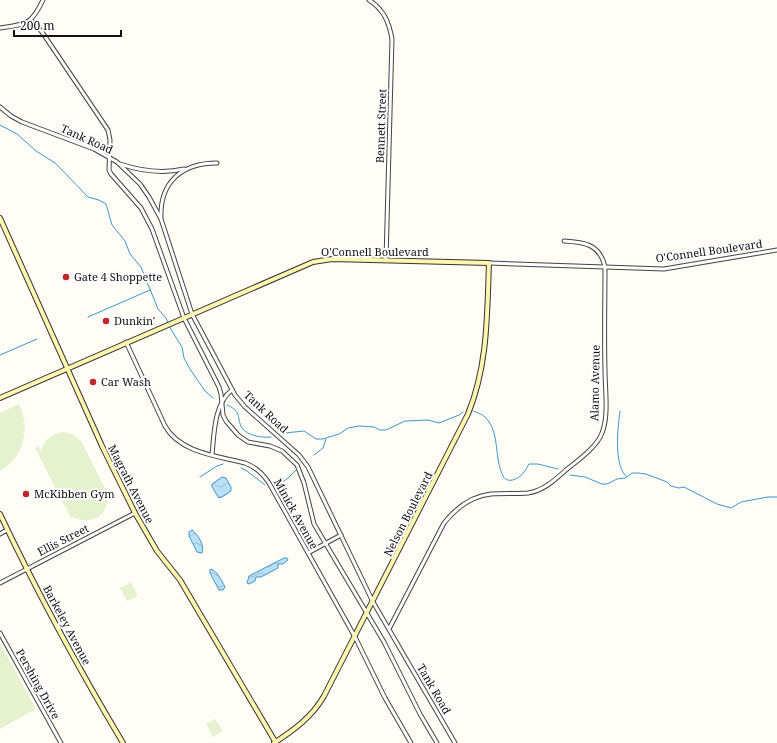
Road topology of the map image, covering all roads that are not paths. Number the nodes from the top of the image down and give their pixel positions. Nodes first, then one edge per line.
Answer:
1 (43, 0) edge
2 (369, 0) edge
3 (31, 20) junction
4 (0, 28) edge
5 (0, 107) edge
6 (109, 158) junction
7 (117, 162) junction
8 (217, 163) dead end
9 (187, 169) junction
10 (0, 218) edge
11 (161, 219) junction
12 (564, 241) dead end
13 (777, 250) edge
14 (386, 260) junction
15 (489, 263) junction
16 (605, 267) junction
17 (192, 314) junction
18 (184, 318) junction
19 (126, 342) junction
20 (67, 368) junction
21 (232, 390) junction
22 (0, 398) edge
23 (222, 402) junction
24 (212, 455) junction
25 (135, 513) junction
26 (0, 514) edge
27 (7, 530) junction
28 (0, 534) edge
29 (341, 535) junction
30 (325, 544) junction
31 (308, 553) junction
32 (27, 569) junction
33 (0, 583) edge
34 (373, 602) junction
35 (367, 613) junction
36 (389, 629) junction
37 (0, 633) edge
38 (355, 637) junction
39 (61, 743) edge
40 (123, 743) edge
41 (275, 743) edge
42 (411, 743) edge
43 (436, 743) edge
44 (455, 743) edge

1 - 3 street
2 - 14 street, Bennett Street
3 - 4 street
3 - 6 street
5 - 6 street, Tank Road
6 - 7 street, Tank Road
6 - 18 street
7 - 9 street
7 - 11 street, Tank Road
8 - 9 street
9 - 11 street
10 - 20 street, Magrath Avenue
11 - 17 street, Tank Road
12 - 16 street
13 - 16 street, O'Connell Boulevard
14 - 15 street, O'Connell Boulevard
14 - 17 street, O'Connell Boulevard
15 - 16 street, O'Connell Boulevard
15 - 34 street, Nelson Boulevard
16 - 36 street, Alamo Avenue
17 - 18 street, O'Connell Boulevard
17 - 21 street, Tank Road
18 - 19 street, O'Connell Boulevard
18 - 23 street
19 - 20 street, O'Connell Boulevard
19 - 24 street, Minick Avenue
20 - 22 street, O'Connell Boulevard
20 - 25 street, Magrath Avenue
21 - 23 street
21 - 29 street, Tank Road
23 - 24 street
23 - 30 street
24 - 31 street, Minick Avenue
25 - 32 street, Ellis Street
25 - 41 street, Magrath Avenue
26 - 27 street, Barkeley Avenue
27 - 28 street
27 - 32 street, Barkeley Avenue
29 - 30 street
29 - 34 street, Tank Road
30 - 31 street
30 - 35 street
31 - 38 street, Minick Avenue
32 - 33 street, Ellis Street
32 - 40 street, Barkeley Avenue
34 - 35 street, Nelson Boulevard
34 - 36 street, Tank Road
35 - 38 street, Nelson Boulevard
35 - 43 street
36 - 44 street, Tank Road
37 - 39 street, Pershing Drive
38 - 41 street, Nelson Boulevard
38 - 42 street, Minick Avenue

